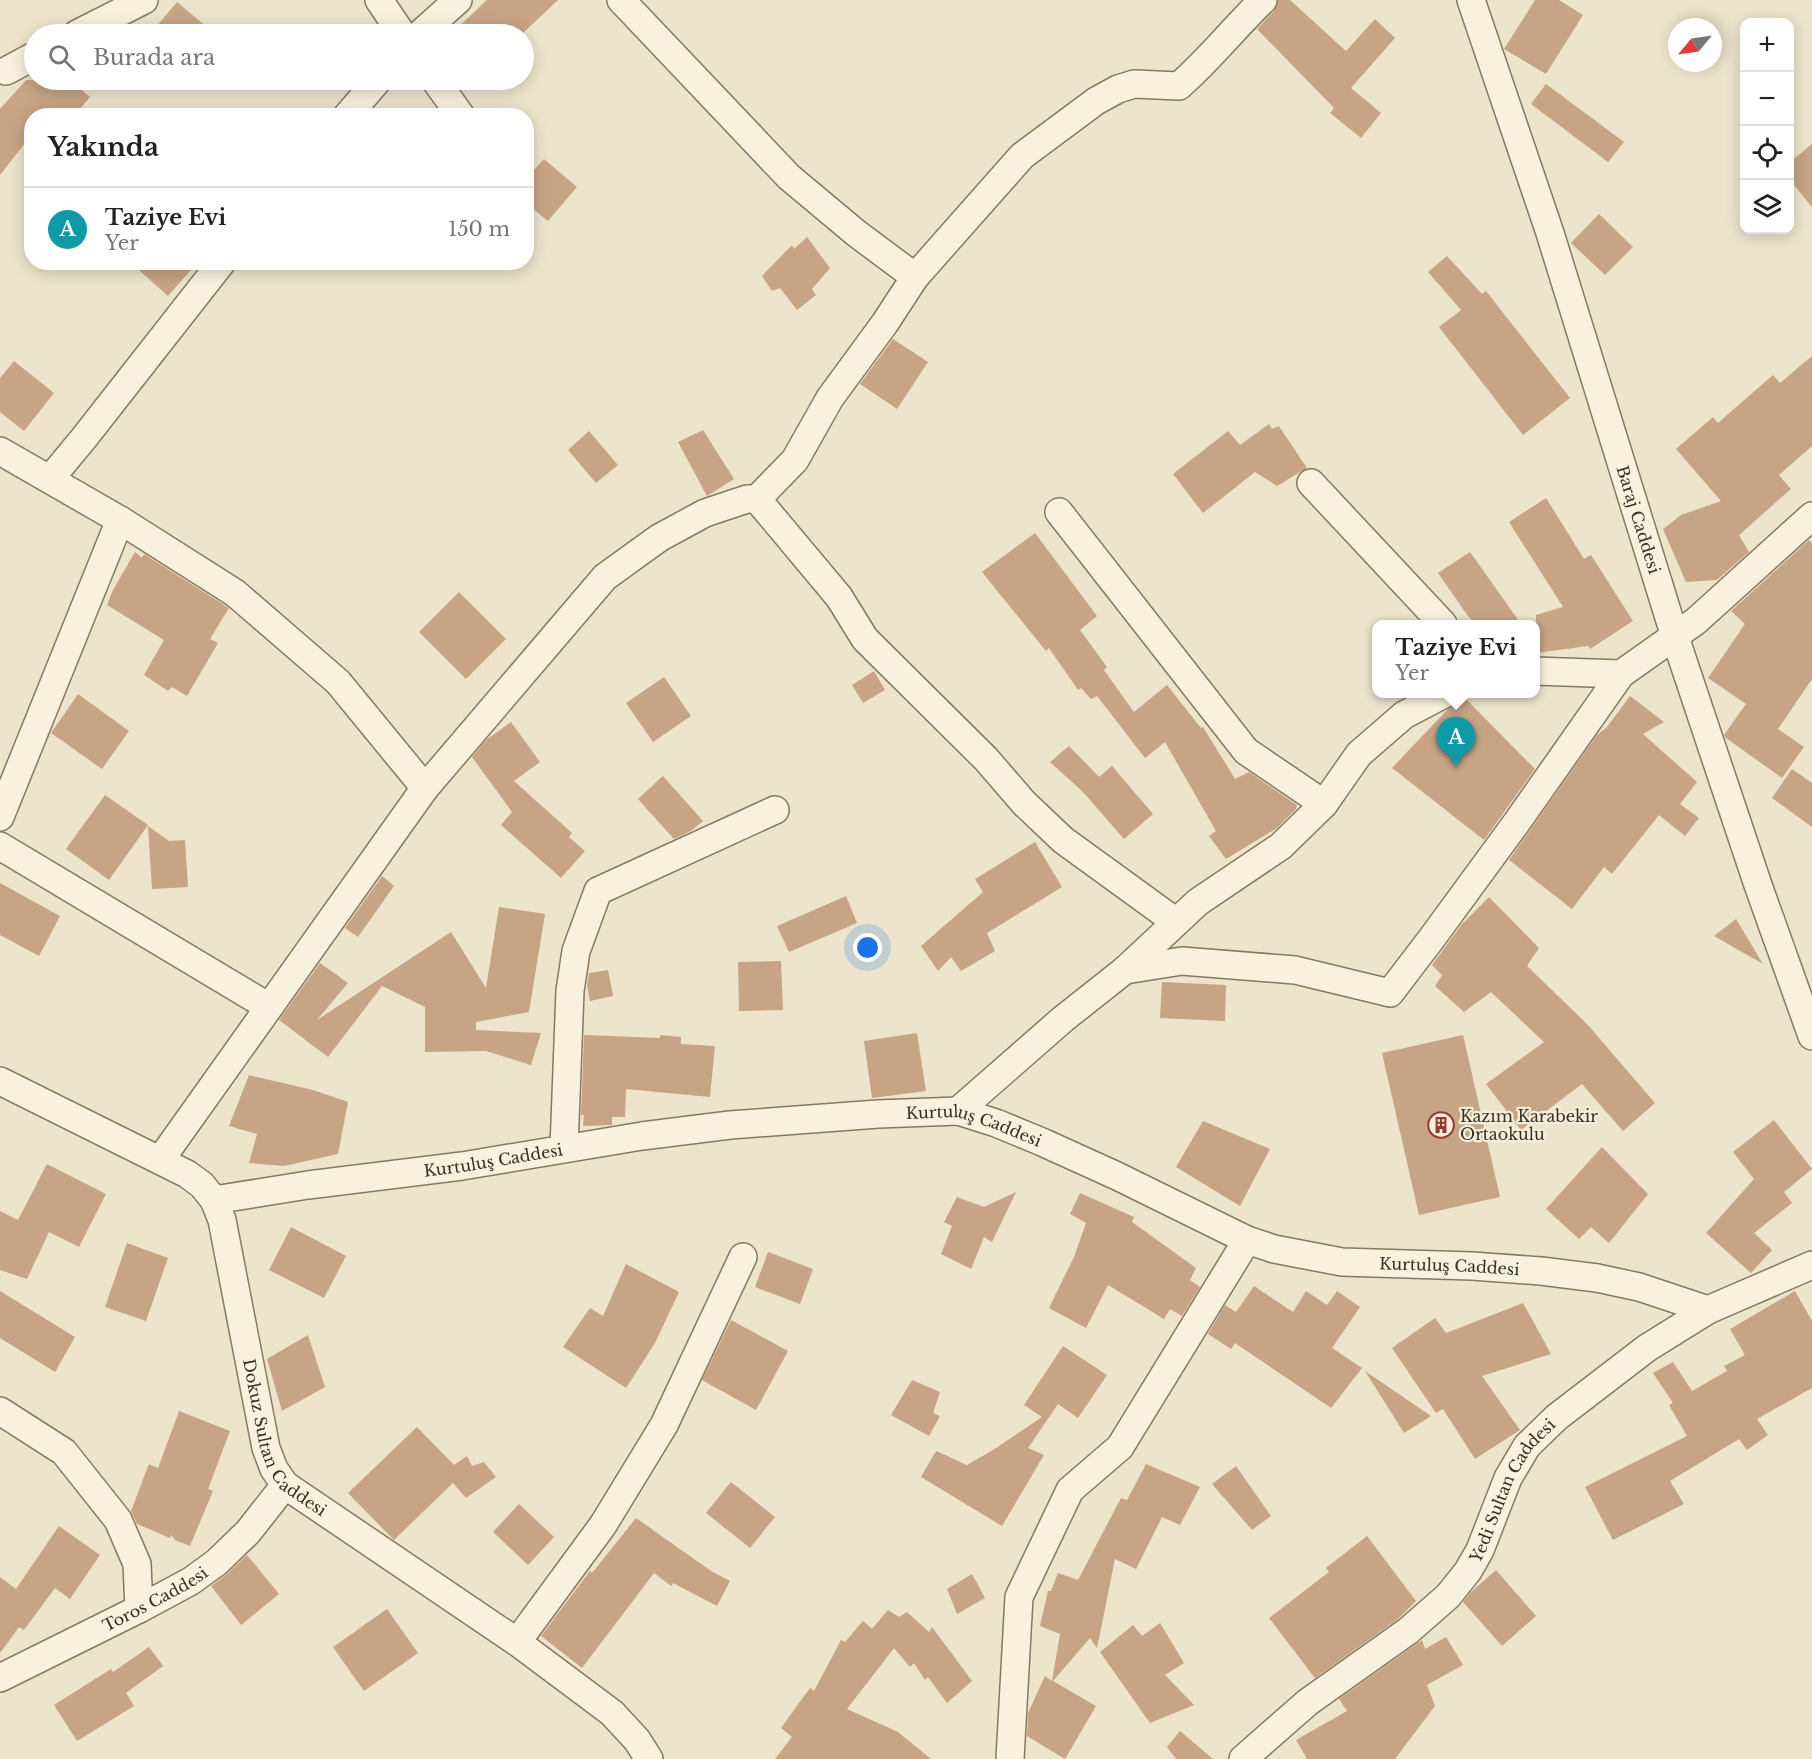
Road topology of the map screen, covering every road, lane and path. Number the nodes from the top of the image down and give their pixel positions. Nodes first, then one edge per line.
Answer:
1 (144, 0) edge
2 (380, 0) edge
3 (458, 0) edge
4 (621, 0) edge
5 (1263, 0) edge
6 (1471, 0) edge
7 (97, 24) edge
8 (396, 24) edge
9 (431, 24) edge
10 (24, 61) edge
11 (6, 71) dead end
12 (369, 90) edge
13 (442, 90) edge
14 (353, 108) edge
15 (455, 108) edge
16 (216, 270) edge
17 (915, 277) junction
18 (0, 451) edge
19 (50, 479) junction
20 (1311, 483) dead end
21 (757, 499) junction
22 (1059, 512) dead end
23 (1812, 516) edge
24 (120, 520) junction
25 (1439, 620) edge
26 (1675, 637) junction
27 (1540, 671) edge
28 (1621, 674) junction
29 (1435, 698) edge
30 (426, 788) junction
31 (1324, 804) junction
32 (775, 810) dead end
33 (0, 817) edge
34 (0, 846) edge
35 (1176, 922) junction
36 (1125, 970) junction
37 (269, 1007) junction
38 (1812, 1036) edge
39 (0, 1081) edge
40 (958, 1111) junction
41 (564, 1149) junction
42 (161, 1159) junction
43 (214, 1200) junction
44 (1248, 1240) junction
45 (743, 1257) dead end
46 (1812, 1265) edge
47 (1708, 1310) junction
48 (0, 1412) edge
49 (285, 1485) junction
50 (140, 1610) junction
51 (518, 1642) junction
52 (0, 1678) edge
53 (649, 1759) edge
54 (1010, 1759) edge
55 (1243, 1759) edge

1 - 7 street
2 - 8 street
3 - 9 street
4 - 17 street
5 - 17 street
6 - 26 street, Baraj Caddesi
10 - 11 street
12 - 14 street
13 - 15 street
16 - 19 street
17 - 21 street
18 - 19 street
19 - 24 street
20 - 25 street
21 - 30 street
21 - 35 street
22 - 31 street
23 - 26 street
24 - 30 street
24 - 33 street
26 - 28 street
26 - 38 street, Baraj Caddesi
27 - 28 street
28 - 36 street
29 - 31 street
30 - 37 street
31 - 35 street
32 - 41 street
34 - 37 street
35 - 36 street
36 - 40 street
37 - 42 street
39 - 42 street, Dokuz Sultan Caddesi
40 - 41 street, Kurtuluş Caddesi
40 - 44 street, Kurtuluş Caddesi
41 - 43 street, Kurtuluş Caddesi
42 - 43 street, Dokuz Sultan Caddesi
43 - 49 street, Dokuz Sultan Caddesi
44 - 47 street, Kurtuluş Caddesi
44 - 54 street
45 - 51 street
46 - 47 street, Yedi Sultan Caddesi
47 - 55 street, Yedi Sultan Caddesi
48 - 50 street
49 - 50 street, Toros Caddesi
49 - 51 street, Dokuz Sultan Caddesi
50 - 52 street, Toros Caddesi
51 - 53 street, Dokuz Sultan Caddesi

